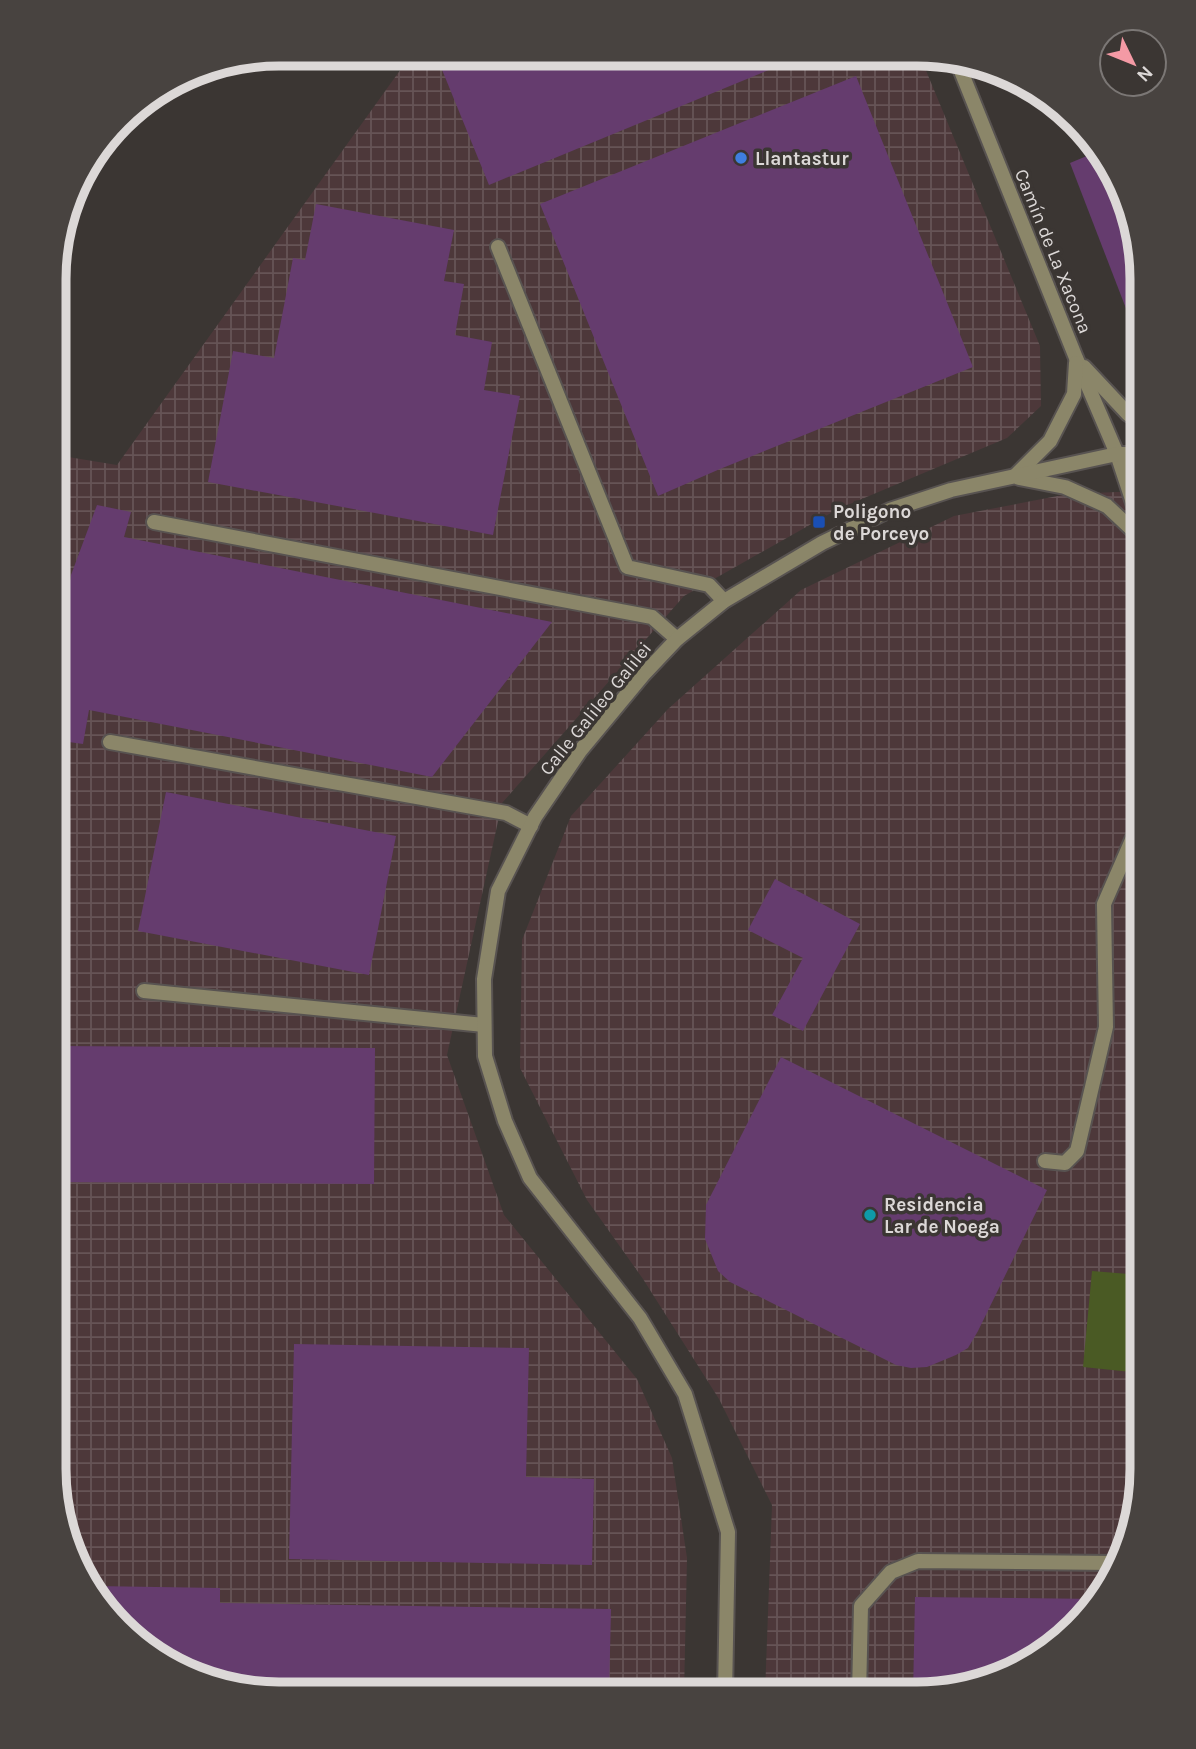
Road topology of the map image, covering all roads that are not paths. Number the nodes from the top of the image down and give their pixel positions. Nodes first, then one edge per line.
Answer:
1 (961, 72) edge
2 (498, 247) dead end
3 (1076, 358) junction
4 (1130, 415) edge
5 (1118, 454) junction
6 (1130, 454) edge
7 (1015, 477) junction
8 (1130, 491) edge
9 (155, 522) dead end
10 (1130, 527) edge
11 (724, 601) junction
12 (677, 639) junction
13 (110, 742) dead end
14 (531, 826) junction
15 (1130, 846) edge
16 (144, 991) dead end
17 (484, 1026) junction
18 (1045, 1161) dead end
19 (1108, 1563) edge
20 (725, 1682) edge
21 (859, 1682) edge

1 - 3 street, Camín de La Xacona
2 - 11 street
3 - 4 street
3 - 5 street, Camín de La Xacona
3 - 7 street
5 - 6 street, Calle Galileo Galilei
5 - 7 street, Calle Galileo Galilei
5 - 8 street, Camín de La Xacona
7 - 10 street
7 - 11 street, Calle Galileo Galilei
9 - 12 street
11 - 12 street, Calle Galileo Galilei
12 - 14 street, Calle Galileo Galilei
13 - 14 street
14 - 17 street, Calle Galileo Galilei
15 - 18 street
16 - 17 street
17 - 20 street, Calle Galileo Galilei
19 - 21 street

